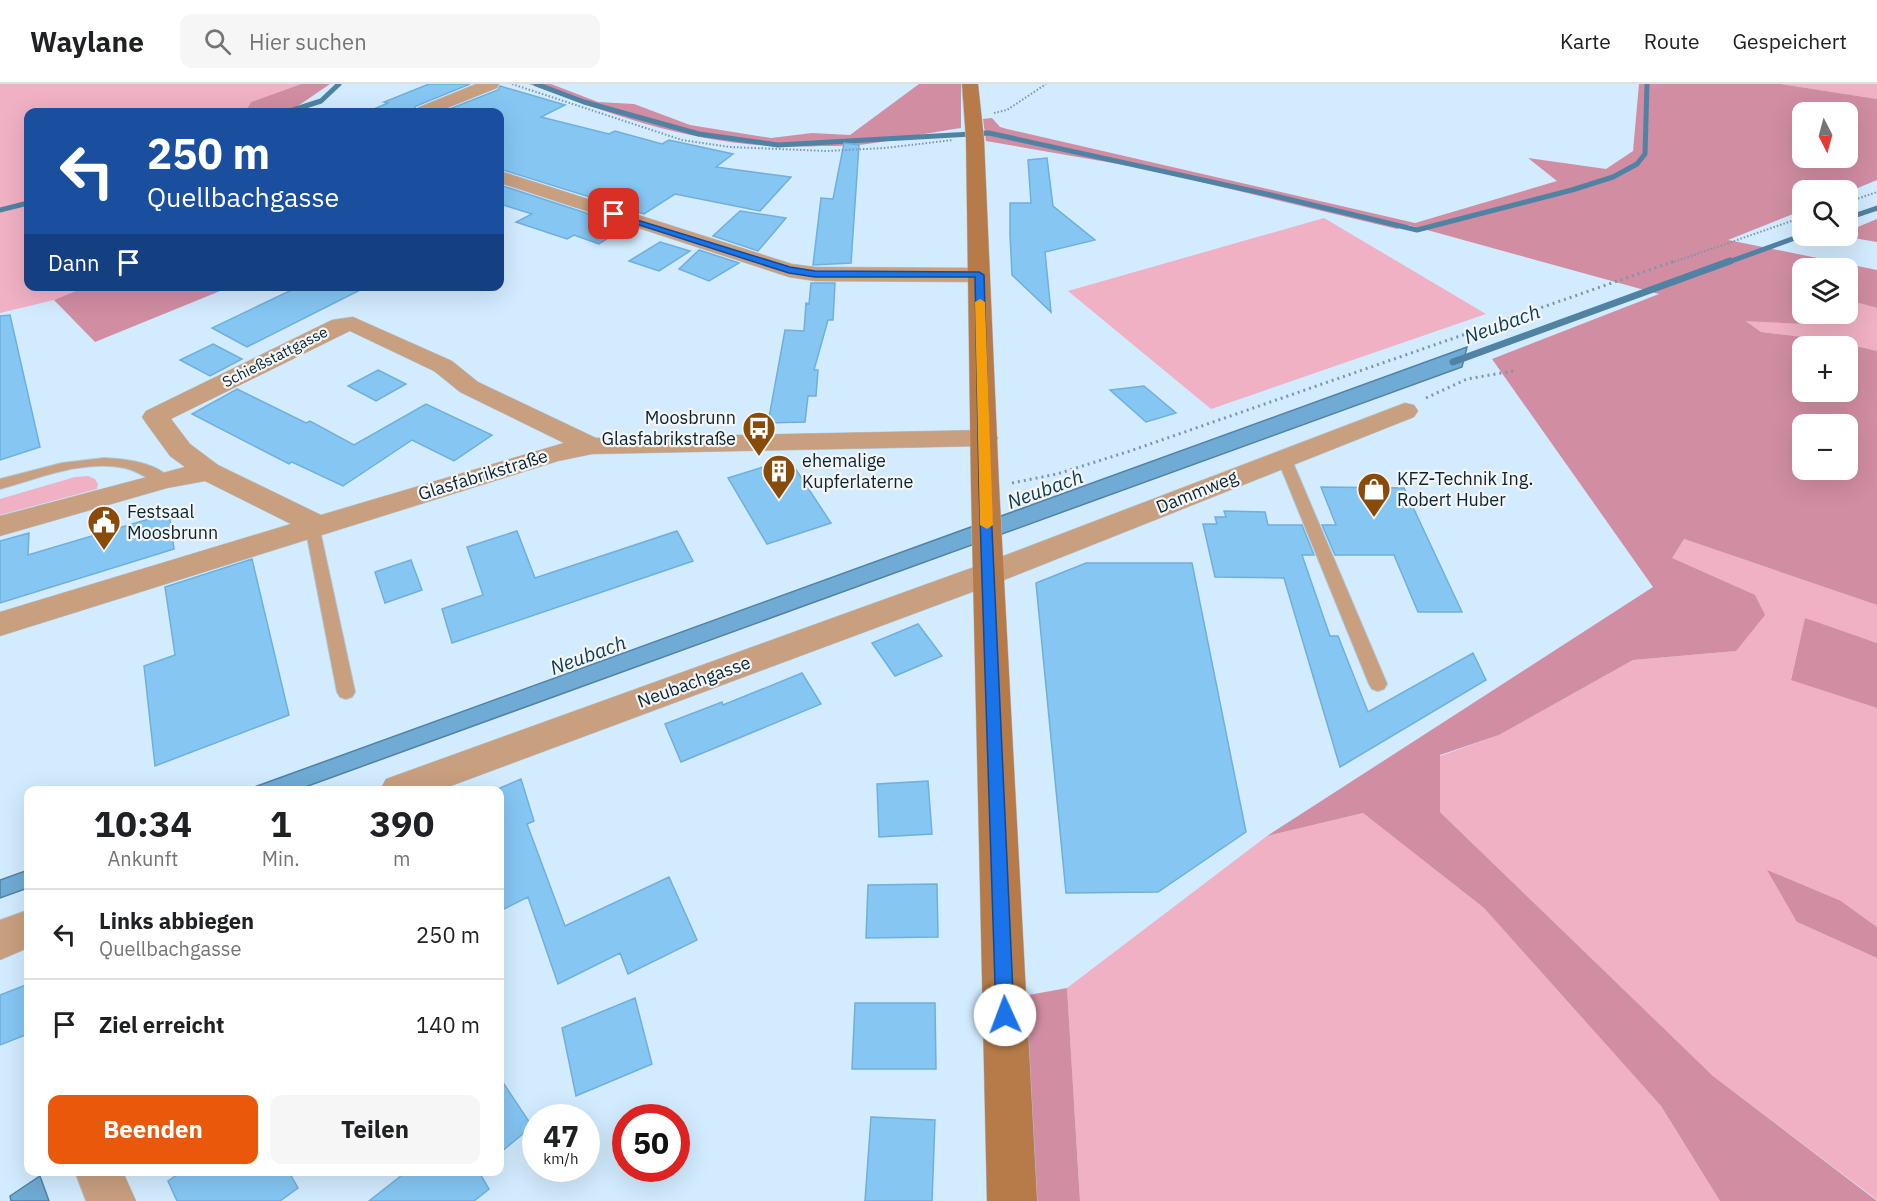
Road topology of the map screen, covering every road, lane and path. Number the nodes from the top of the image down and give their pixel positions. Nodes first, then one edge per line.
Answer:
1 (491, 84) edge
2 (512, 84) edge
3 (970, 84) edge
4 (1046, 84) edge
5 (433, 108) edge
6 (974, 129) junction
7 (504, 178) edge
8 (1877, 192) edge
9 (1858, 199) edge
10 (1792, 221) edge
11 (979, 275) junction
12 (1513, 371) dead end
13 (1405, 411) joint
14 (984, 438) junction
15 (592, 446) junction
16 (1284, 458) junction
17 (208, 471) junction
18 (164, 480) junction
19 (0, 484) edge
20 (985, 494) junction
21 (314, 525) junction
22 (0, 526) edge
23 (988, 562) junction
24 (0, 624) edge
25 (1378, 684) dead end
26 (346, 692) dead end
27 (415, 786) edge
28 (24, 931) edge
29 (0, 940) edge
30 (101, 1176) edge
31 (111, 1201) edge
32 (1012, 1201) edge

1 - 5 street
2 - 6 path
3 - 6 main road
4 - 6 path
6 - 11 main road
7 - 11 street
8 - 9 path
10 - 20 path
11 - 14 main road
12 - 13 path
13 - 16 street, Dammweg
14 - 15 street, Glasfabrikstraße
14 - 20 main road
15 - 17 street, Schießstattgasse
15 - 21 street, Glasfabrikstraße
16 - 23 street, Dammweg
16 - 25 lane
17 - 18 street
17 - 21 street
18 - 19 lane
18 - 22 street
20 - 23 main road
21 - 24 street, Glasfabrikstraße
21 - 26 lane
23 - 27 street, Neubachgasse
23 - 32 main road
28 - 29 street
30 - 31 street

